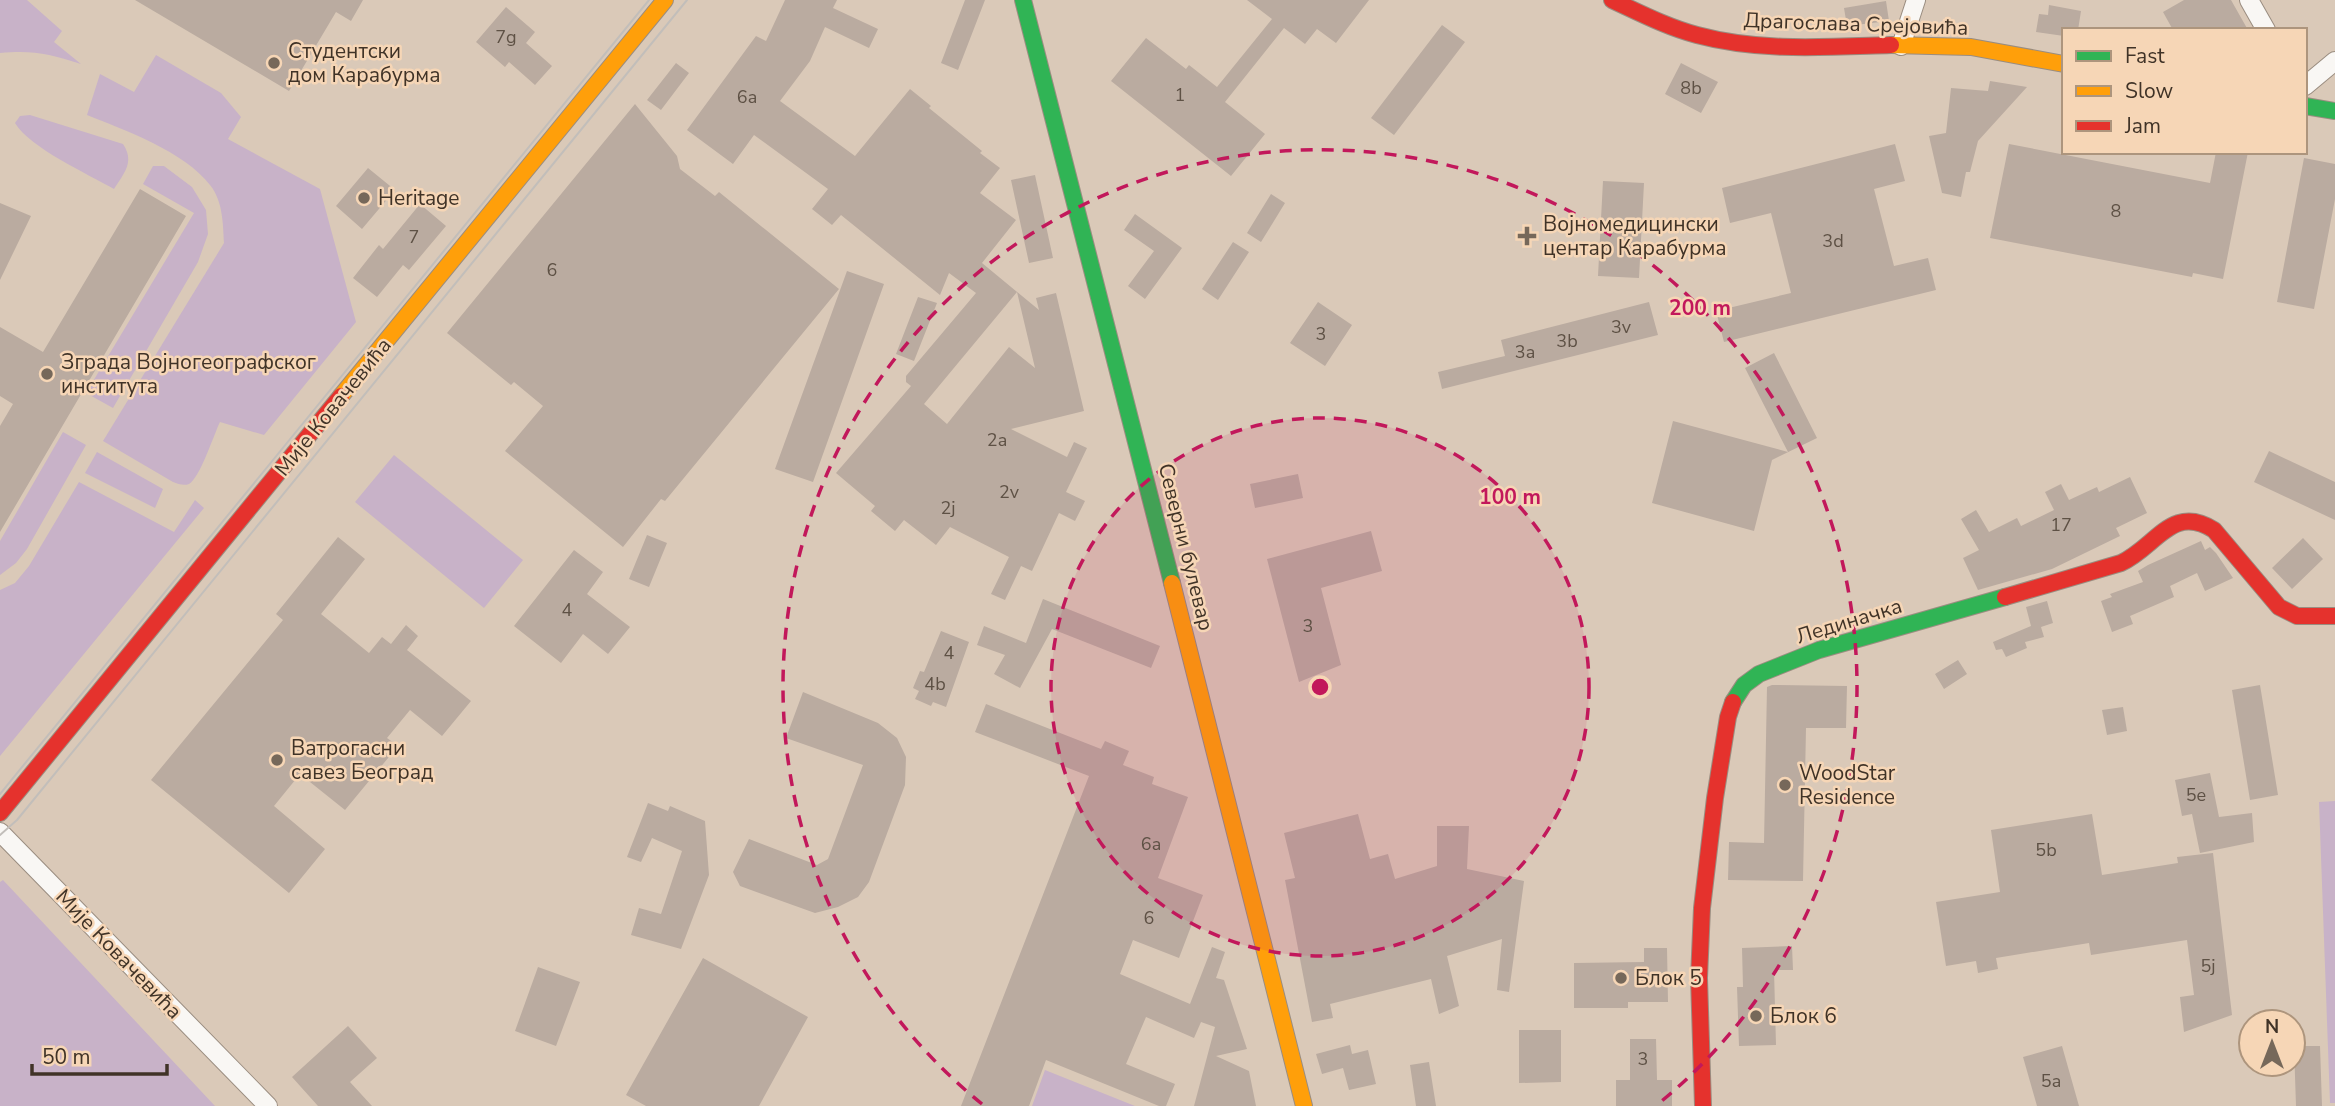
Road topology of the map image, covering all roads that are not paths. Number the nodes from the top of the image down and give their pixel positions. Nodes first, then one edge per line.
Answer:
1 (664, 0) edge
2 (1023, 0) edge
3 (1612, 0) edge
4 (1928, 0) edge
5 (2249, 0) edge
6 (1915, 7) edge
7 (2265, 28) edge
8 (1901, 46) junction
9 (2335, 61) edge
10 (2062, 64) edge
11 (2307, 84) edge
12 (2307, 106) edge
13 (2335, 111) edge
14 (2335, 616) edge
15 (0, 813) edge
16 (0, 832) edge
17 (268, 1106) edge
18 (1304, 1106) edge
19 (1703, 1106) edge

1 - 15 street, Мије Ковачевића
2 - 18 street, Северни булевар
3 - 8 street, Драгослава Срејовића
4 - 6 street
5 - 7 street
6 - 8 street
8 - 10 street, Драгослава Срејовића
9 - 11 street
12 - 13 street
14 - 19 street, Лединачка
16 - 17 street, Мије Ковачевића

